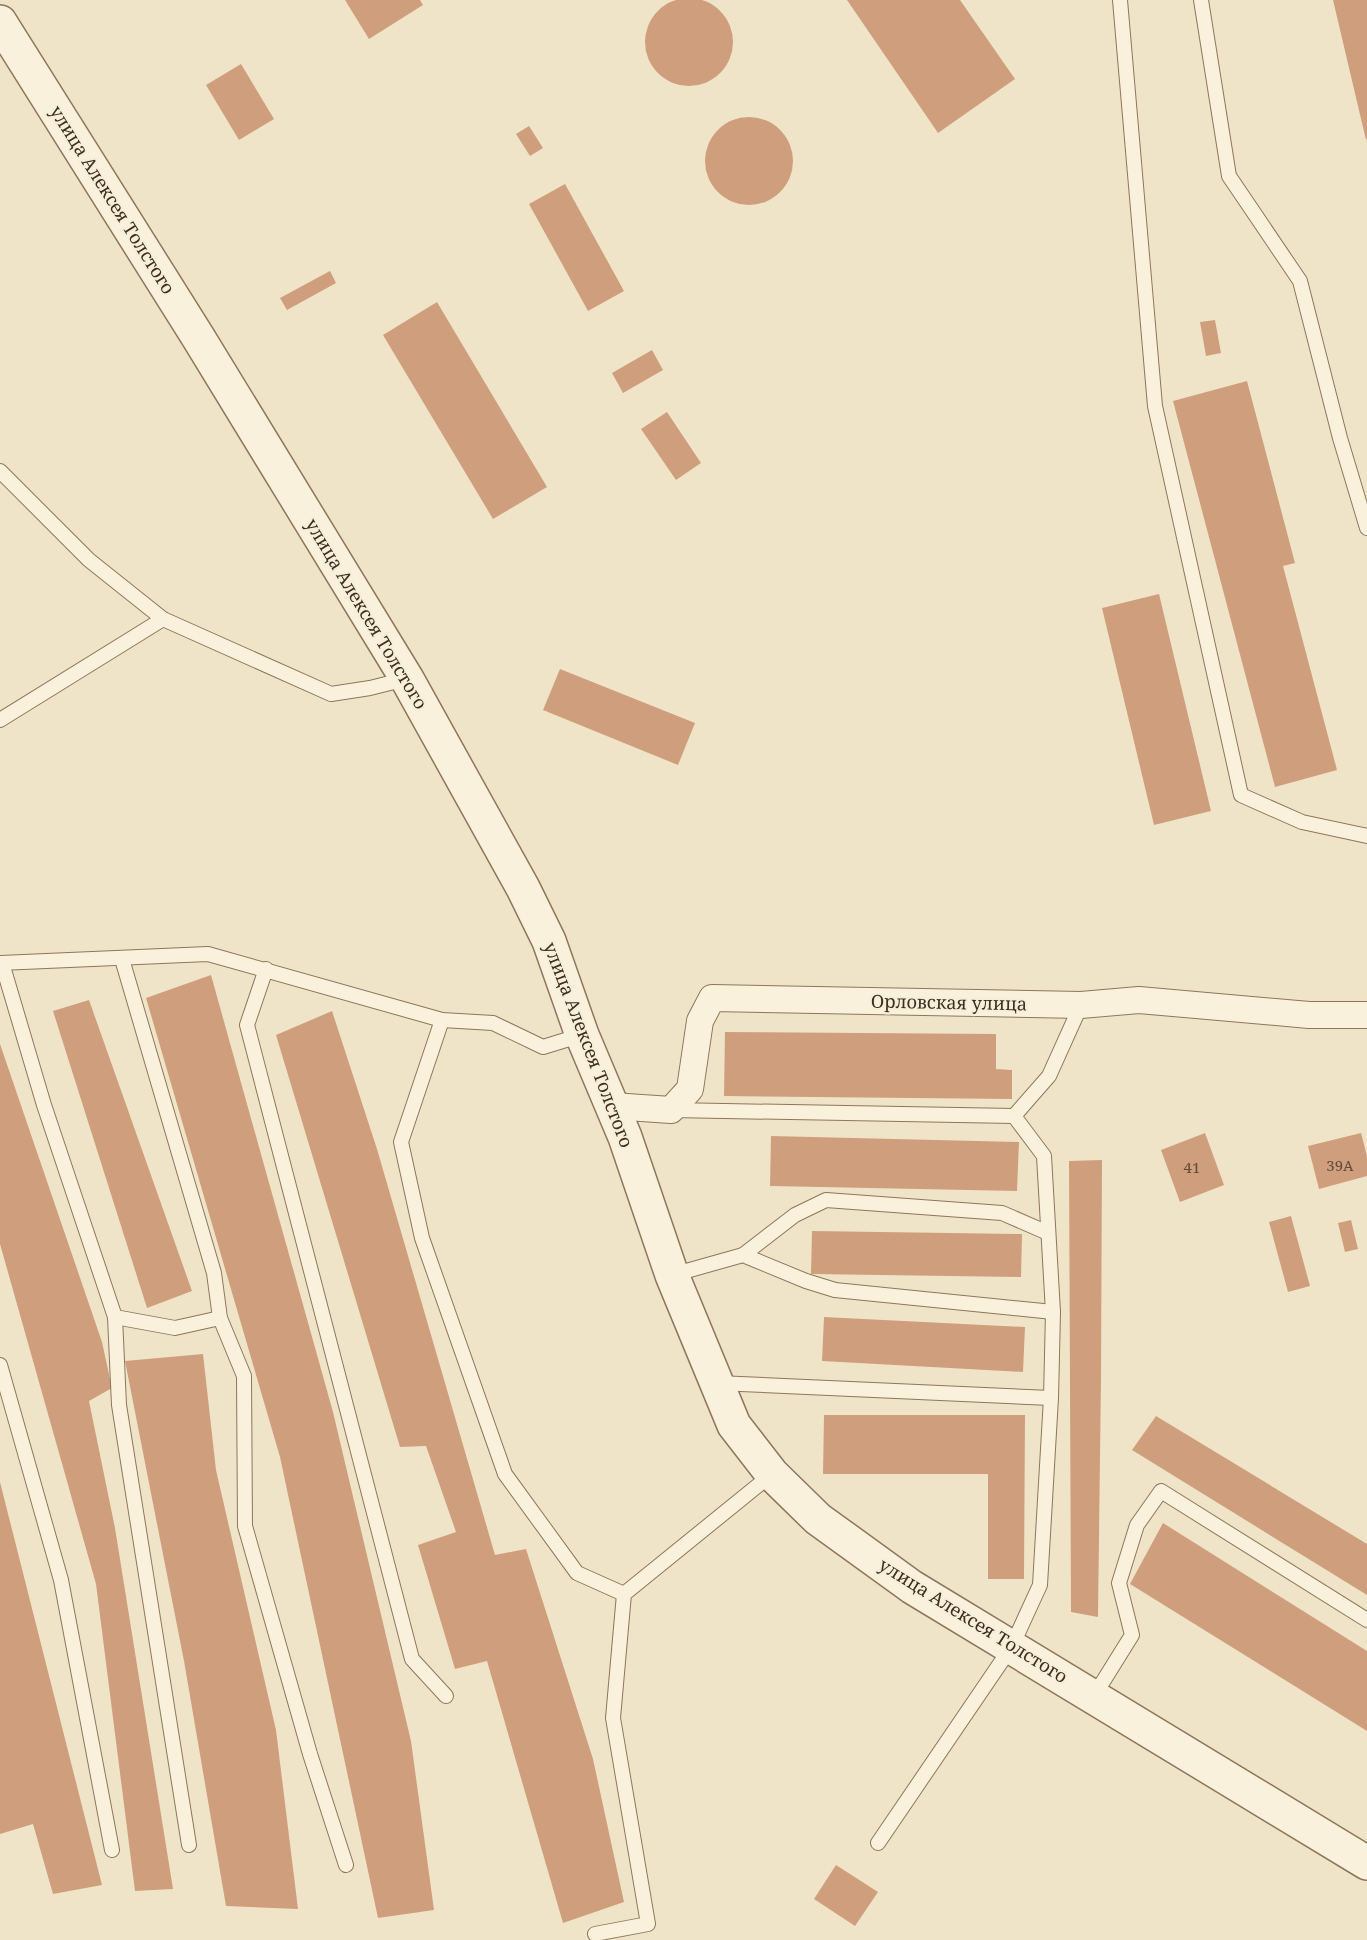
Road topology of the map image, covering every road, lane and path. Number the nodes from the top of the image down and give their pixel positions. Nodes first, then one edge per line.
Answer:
1 (1120, 0) edge
2 (1201, 0) edge
3 (0, 22) edge
4 (0, 471) edge
5 (1367, 528) edge
6 (163, 619) junction
7 (407, 679) junction
8 (0, 720) edge
9 (1367, 836) edge
10 (122, 959) junction
11 (1, 963) edge
12 (266, 969) junction
13 (1081, 1005) junction
14 (1367, 1015) edge
15 (442, 1020) junction
16 (582, 1035) junction
17 (612, 1106) junction
18 (671, 1110) junction
19 (1014, 1116) junction
20 (1048, 1233) junction
21 (743, 1255) junction
22 (672, 1275) junction
23 (1053, 1312) junction
24 (115, 1317) junction
25 (219, 1318) junction
26 (0, 1365) edge
27 (717, 1383) junction
28 (1051, 1398) junction
29 (772, 1474) junction
30 (624, 1594) junction
31 (1367, 1620) edge
32 (1012, 1646) junction
33 (446, 1696) dead end
34 (1094, 1696) junction
35 (878, 1844) dead end
36 (189, 1845) dead end
37 (112, 1850) dead end
38 (1367, 1863) edge
39 (346, 1865) dead end
40 (595, 1934) dead end

1 - 9 lane
2 - 5 lane
3 - 7 street, улица Алексея Толстого
4 - 6 lane
6 - 7 lane
6 - 8 lane
7 - 16 street, улица Алексея Толстого
10 - 11 lane
10 - 12 lane
10 - 25 lane
11 - 24 lane
12 - 15 lane
12 - 33 lane
13 - 14 street, Орловская улица
13 - 18 street, Орловская улица
13 - 19 lane
15 - 16 lane
15 - 30 lane
16 - 17 street, улица Алексея Толстого
17 - 18 street
17 - 22 street, улица Алексея Толстого
18 - 19 lane
19 - 20 lane
20 - 21 lane
20 - 23 lane
21 - 22 lane
21 - 23 lane
22 - 27 street, улица Алексея Толстого
23 - 28 lane
24 - 25 lane
24 - 36 lane
25 - 39 lane
26 - 37 lane
27 - 28 lane
27 - 29 street, улица Алексея Толстого
28 - 32 lane
29 - 30 lane
29 - 32 street, улица Алексея Толстого
30 - 40 lane
31 - 34 lane
32 - 34 street, улица Алексея Толстого
32 - 35 lane
34 - 38 street, улица Алексея Толстого

